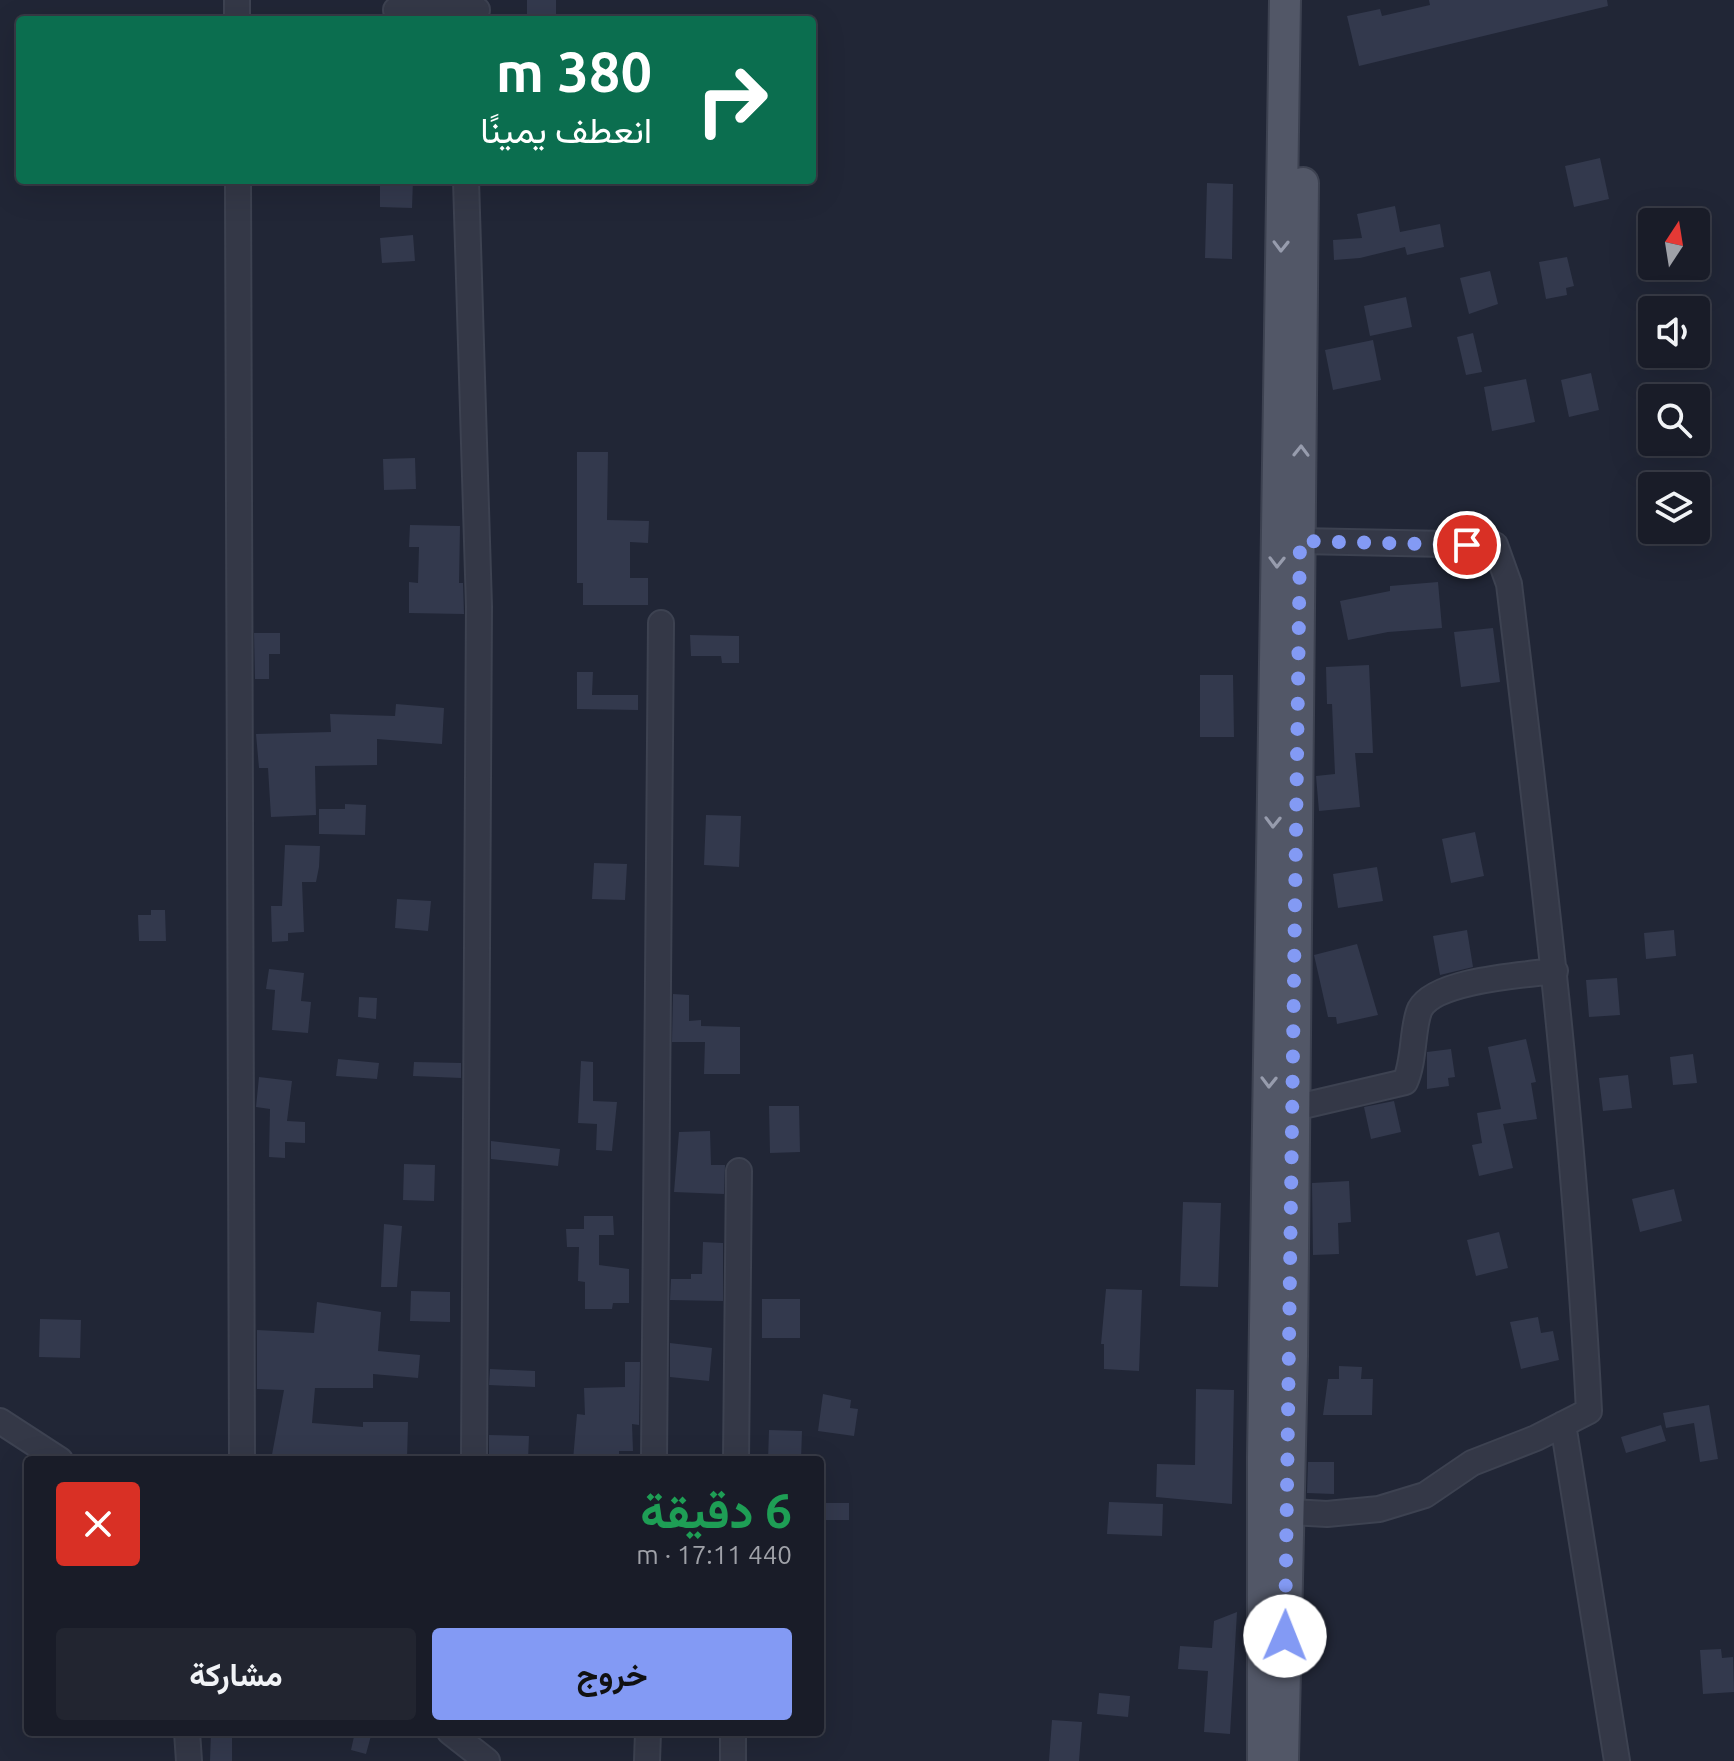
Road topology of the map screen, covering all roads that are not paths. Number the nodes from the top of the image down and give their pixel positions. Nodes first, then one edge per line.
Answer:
1 (1285, 0) edge
2 (1305, 0) edge
3 (396, 10) dead end
4 (477, 10) edge
5 (238, 184) edge
6 (466, 184) edge
7 (1292, 522) junction
8 (661, 623) dead end
9 (1555, 971) junction
10 (1294, 1108) junction
11 (739, 1171) dead end
12 (0, 1421) edge
13 (1563, 1424) junction
14 (54, 1456) edge
15 (242, 1456) edge
16 (474, 1456) edge
17 (654, 1456) edge
18 (736, 1456) edge
19 (1275, 1512) junction
20 (187, 1736) edge
21 (457, 1736) edge
22 (648, 1736) edge
23 (733, 1736) edge
24 (189, 1761) edge
25 (487, 1761) edge
26 (647, 1761) edge
27 (733, 1761) edge
28 (1263, 1761) edge
29 (1283, 1761) edge
30 (1617, 1761) edge

1 -> 7 main road
7 -> 2 main road
3 - 4 street
5 - 15 street
6 - 16 street
7 - 9 street
7 - 10 main road
7 -> 19 main road
8 - 17 street
9 - 10 street
9 - 13 street
10 - 19 main road
11 - 18 street
12 - 14 street
13 - 19 street
13 - 30 street
19 - 28 main road
19 - 29 main road
20 - 24 street
21 - 25 street
22 - 26 street
23 - 27 street

